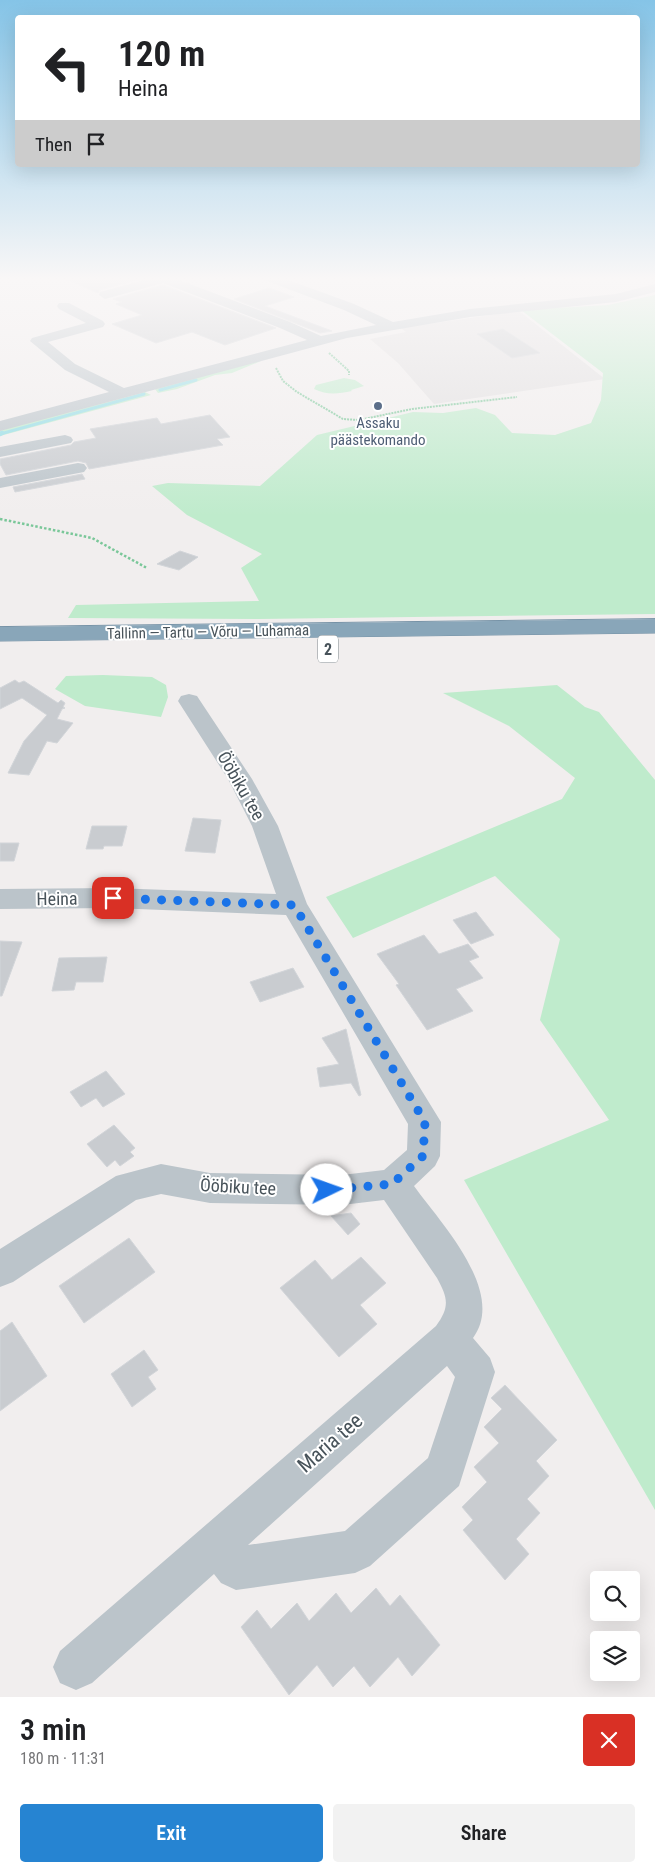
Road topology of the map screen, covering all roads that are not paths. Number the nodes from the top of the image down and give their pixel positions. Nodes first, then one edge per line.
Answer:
1 (58, 357) edge
2 (253, 357) edge
3 (124, 394) junction
4 (0, 426) edge
5 (65, 440) dead end
6 (0, 452) edge
7 (78, 468) dead end
8 (0, 483) edge
9 (655, 626) edge
10 (0, 634) edge
11 (655, 645) edge
12 (0, 652) edge
13 (189, 701) dead end
14 (0, 900) edge
15 (294, 905) junction
16 (392, 1184) junction
17 (0, 1270) edge
18 (449, 1339) junction
19 (218, 1542) junction
20 (76, 1667) dead end

1 - 3 street
2 - 3 street
3 - 4 street
5 - 6 street
7 - 8 street
9 - 10 highway, Tallinn — Tartu — Võru — Luhamaa / 2
11 - 12 highway, Tallinn — Tartu — Võru — Luhamaa / 2
13 - 15 street, Ööbiku tee
14 - 15 street, Heina
15 - 16 street, Ööbiku tee
16 - 17 street, Ööbiku tee
16 - 18 street, Maria tee
18 - 19 street, Maria tee
18 - 19 street
19 - 20 street, Maria tee

